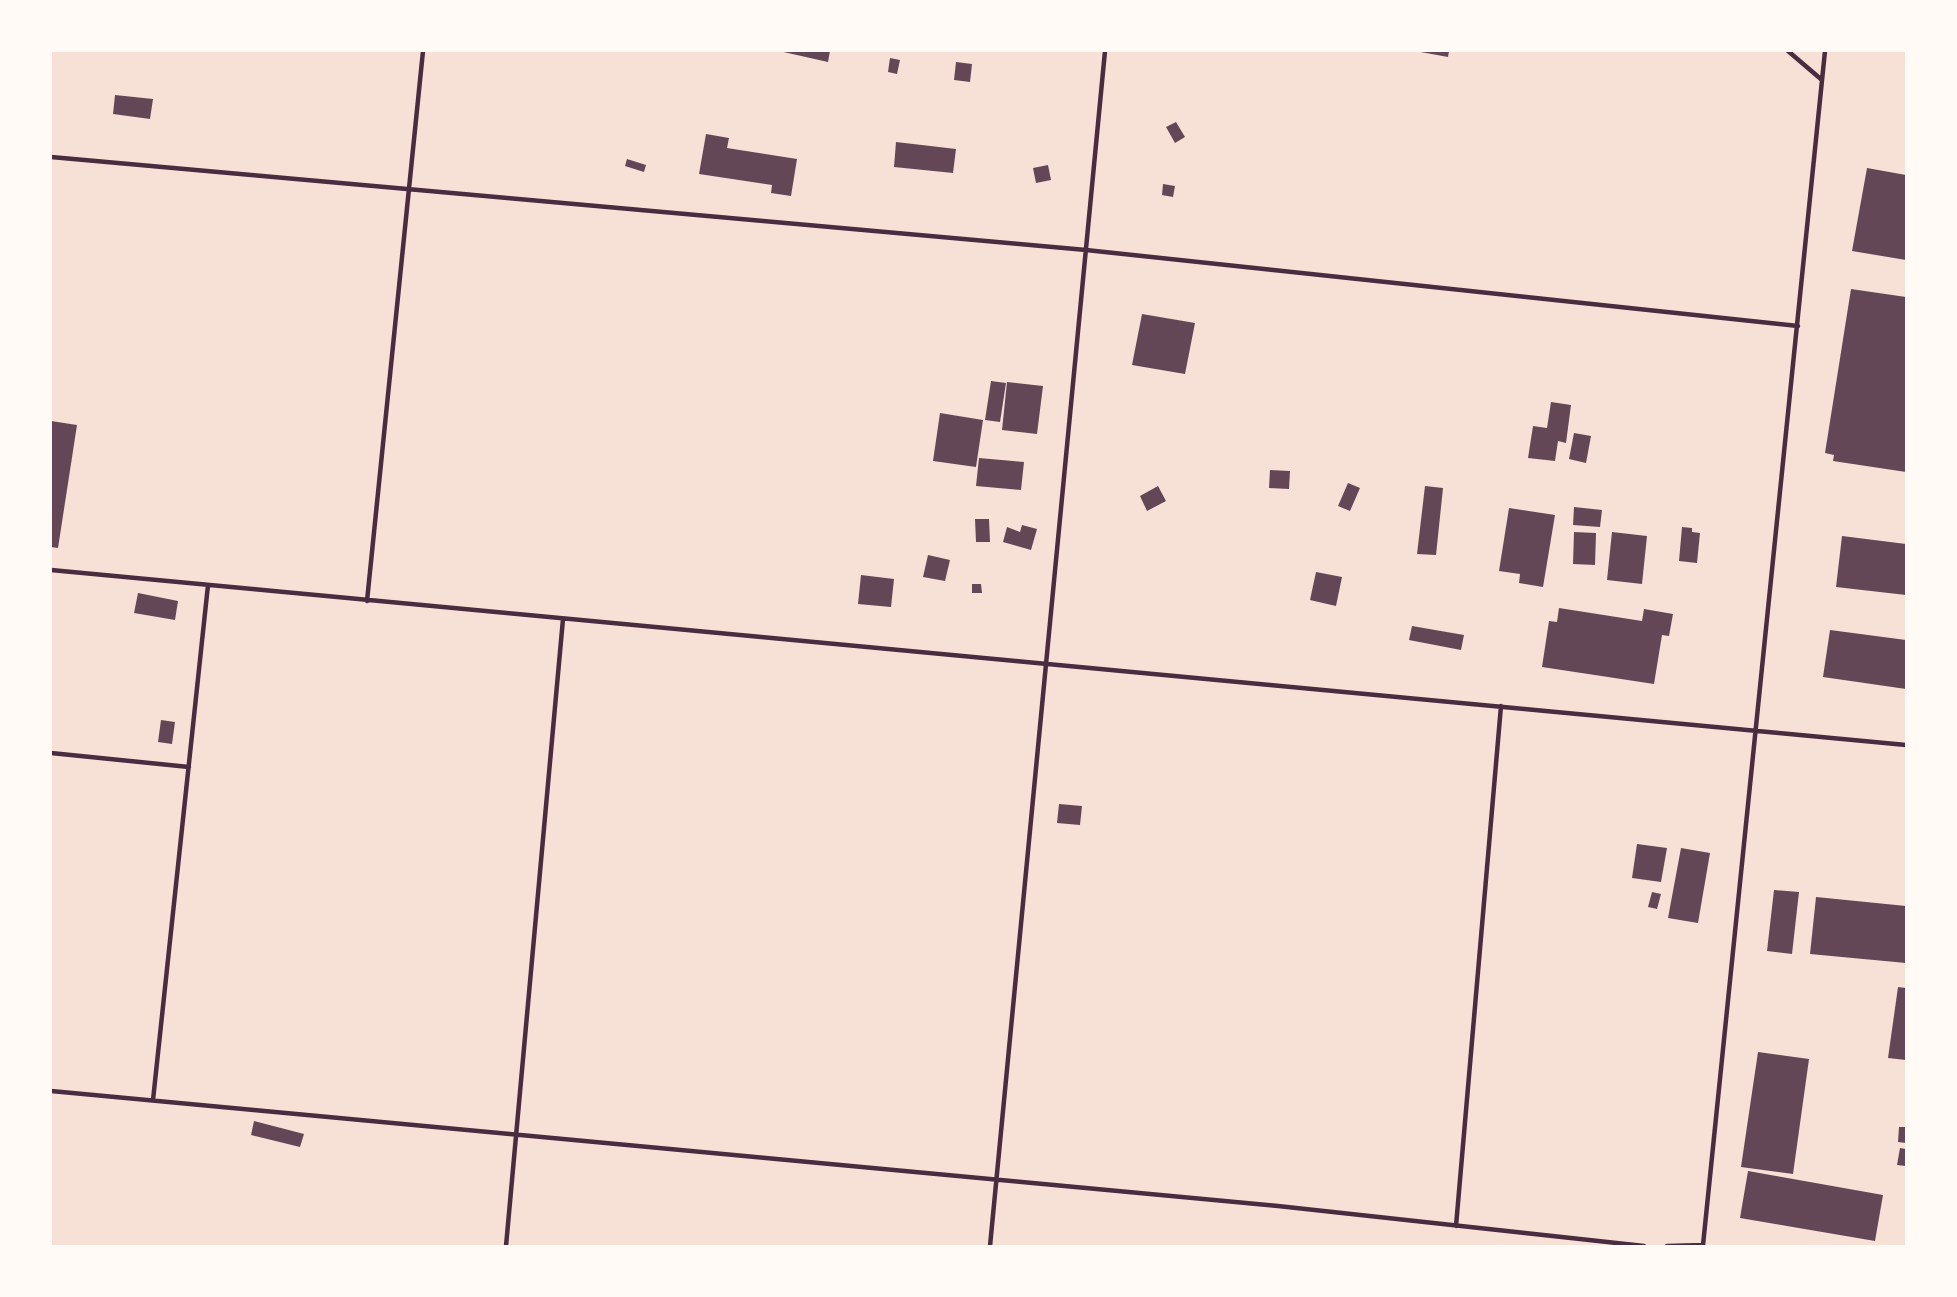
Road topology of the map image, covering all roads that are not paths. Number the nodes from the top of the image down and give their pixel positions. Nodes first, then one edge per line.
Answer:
1 (423, 51) edge
2 (1105, 51) edge
3 (1788, 51) edge
4 (1825, 51) edge
5 (1822, 80) junction
6 (51, 157) edge
7 (411, 190) junction
8 (1086, 250) junction
9 (1798, 326) junction
10 (51, 570) edge
11 (208, 585) junction
12 (367, 601) junction
13 (563, 619) junction
14 (1047, 663) junction
15 (1501, 706) junction
16 (1757, 730) junction
17 (1906, 745) edge
18 (51, 753) edge
19 (189, 767) junction
20 (51, 1091) edge
21 (153, 1100) junction
22 (516, 1134) junction
23 (996, 1180) junction
24 (1456, 1226) junction
25 (1703, 1245) edge
26 (506, 1246) edge
27 (990, 1246) edge
28 (1644, 1246) edge
29 (1667, 1246) edge
30 (1711, 1246) edge

1 - 7 lane
2 - 8 lane
3 - 5 lane
4 - 5 lane
5 - 9 lane
6 - 7 lane
7 - 8 lane
7 - 12 lane
8 - 9 lane
8 - 14 lane
9 - 16 lane
10 - 11 lane
11 - 12 lane
11 - 19 lane
12 - 13 lane
13 - 14 lane
13 - 22 lane
14 - 15 lane
14 - 23 lane
15 - 16 lane
15 - 24 lane
16 - 17 lane
16 - 25 lane
18 - 19 lane
19 - 21 lane
20 - 21 lane
21 - 22 lane
22 - 23 lane
22 - 26 lane
23 - 24 lane
23 - 27 lane
24 - 28 lane
25 - 29 lane
25 - 30 lane

